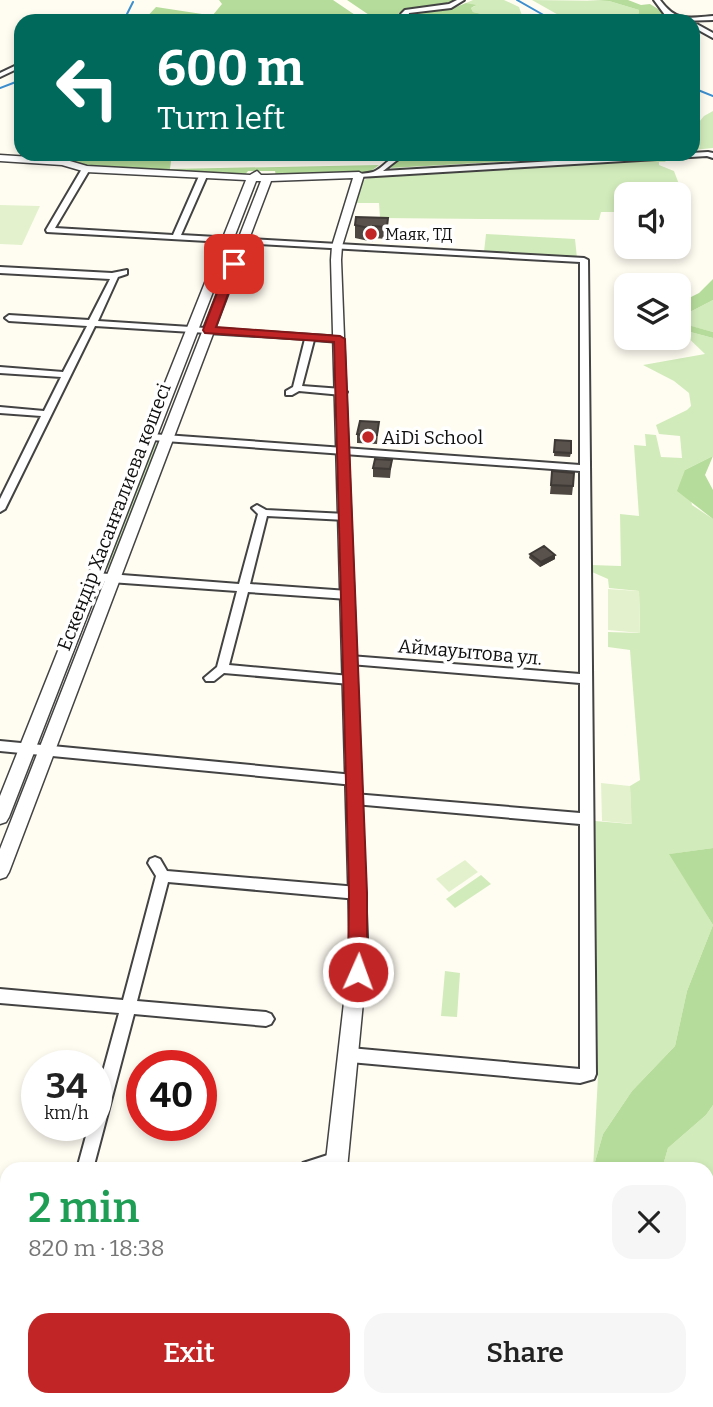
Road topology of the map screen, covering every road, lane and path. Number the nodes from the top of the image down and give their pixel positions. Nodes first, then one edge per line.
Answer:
1 (461, 0) edge
2 (404, 14) edge
3 (47, 161) edge
4 (392, 161) edge
5 (586, 161) edge
6 (86, 169) junction
7 (376, 173) junction
8 (359, 175) junction
9 (203, 176) junction
10 (252, 178) junction
11 (267, 178) junction
12 (176, 237) junction
13 (229, 240) junction
14 (243, 241) junction
15 (337, 246) junction
16 (0, 270) edge
17 (124, 272) dead end
18 (113, 276) junction
19 (9, 318) dead end
20 (91, 323) junction
21 (193, 329) junction
22 (209, 330) junction
23 (310, 338) junction
24 (340, 339) junction
25 (0, 370) edge
26 (65, 375) junction
27 (342, 392) junction
28 (0, 410) edge
29 (46, 414) junction
30 (151, 438) junction
31 (168, 439) junction
32 (344, 451) junction
33 (586, 468) junction
34 (0, 509) edge
35 (346, 517) junction
36 (96, 577) junction
37 (114, 578) junction
38 (244, 587) junction
39 (348, 595) junction
40 (350, 660) junction
41 (222, 668) junction
42 (210, 678) dead end
43 (586, 679) junction
44 (350, 680) junction
45 (0, 746) edge
46 (27, 748) junction
47 (47, 750) junction
48 (354, 790) junction
49 (0, 817) edge
50 (586, 819) junction
51 (159, 869) joint
52 (0, 872) edge
53 (358, 893) junction
54 (0, 996) edge
55 (128, 1008) junction
56 (266, 1019) dead end
57 (350, 1055) junction
58 (87, 1162) edge
59 (337, 1162) edge

1 - 2 street
3 - 6 street
4 - 7 street
5 - 7 street
6 - 9 street
6 - 12 street
7 - 8 street
8 - 11 street
8 - 15 street
9 - 10 street
9 - 12 street
10 - 11 street
10 - 13 street, Ескендір Хасанғалиева көшесі
11 - 14 street, Ескендір Хасанғалиева көшесі
12 - 13 street
13 - 14 street
13 - 21 street, Ескендір Хасанғалиева көшесі
14 - 15 street
14 - 22 street, Ескендір Хасанғалиева көшесі
15 - 24 street
15 - 33 street
16 - 18 street
17 - 18 street
18 - 20 street
19 - 20 street
20 - 21 street
20 - 26 street
21 - 22 street
21 - 30 street, Ескендір Хасанғалиева көшесі
22 - 23 street
22 - 31 street, Ескендір Хасанғалиева көшесі
23 - 24 street
23 - 27 street
24 - 27 street
25 - 26 street
26 - 29 street
27 - 32 street
28 - 29 street
29 - 34 street
30 - 31 street
30 - 36 street, Ескендір Хасанғалиева көшесі
31 - 32 street
31 - 37 street, Ескендір Хасанғалиева көшесі
32 - 33 street
32 - 35 street
33 - 43 street
35 - 38 street
35 - 39 street
36 - 37 street
36 - 46 street, Ескендір Хасанғалиева көшесі
37 - 38 street
37 - 47 street, Ескендір Хасанғалиева көшесі
38 - 39 street
38 - 41 street
39 - 40 street
40 - 43 street, Аймауытова ул.
40 - 44 street
41 - 42 street
41 - 44 street
43 - 50 street
44 - 48 street
45 - 46 street
46 - 47 street
46 - 49 street, Ескендір Хасанғалиева көшесі
47 - 48 street
47 - 52 street, Ескендір Хасанғалиева көшесі
48 - 50 street
48 - 53 street
50 - 57 street
51 - 53 street
51 - 55 street
53 - 57 street
54 - 55 street
55 - 56 street
55 - 58 street
57 - 59 street

